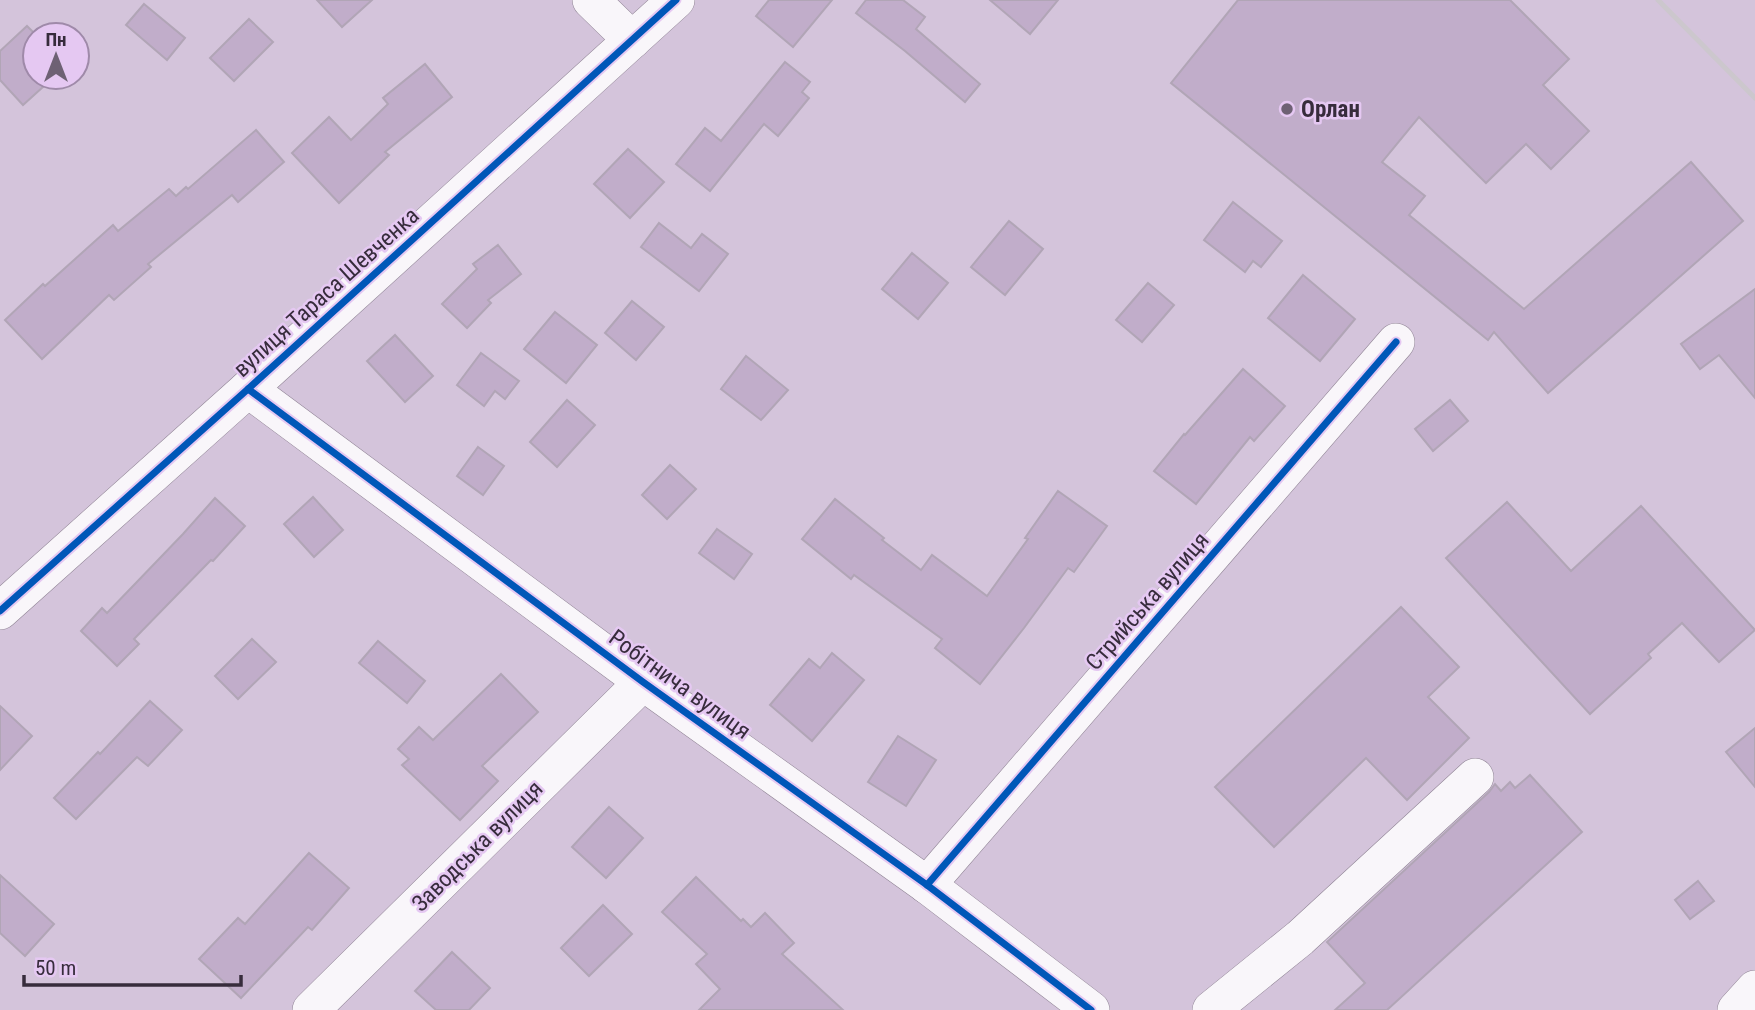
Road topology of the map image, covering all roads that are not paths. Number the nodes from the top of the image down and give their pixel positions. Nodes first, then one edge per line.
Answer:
1 (591, 0) edge
2 (676, 0) edge
3 (632, 40) junction
4 (1396, 342) dead end
5 (248, 389) junction
6 (0, 611) edge
7 (643, 682) junction
8 (1475, 777) dead end
9 (927, 886) junction
10 (1755, 989) edge
11 (311, 1010) edge
12 (1091, 1010) edge
13 (1211, 1010) edge
14 (1736, 1010) edge

1 - 3 street
2 - 3 street, вулиця Тараса Шевченка
3 - 5 street, вулиця Тараса Шевченка
4 - 9 street, Стрийська вулиця
5 - 6 street, вулиця Тараса Шевченка
5 - 7 street, Робітнича вулиця
7 - 9 street, Робітнича вулиця
7 - 11 street, Заводська вулиця
8 - 13 street
9 - 12 street, Робітнича вулиця
10 - 14 street

